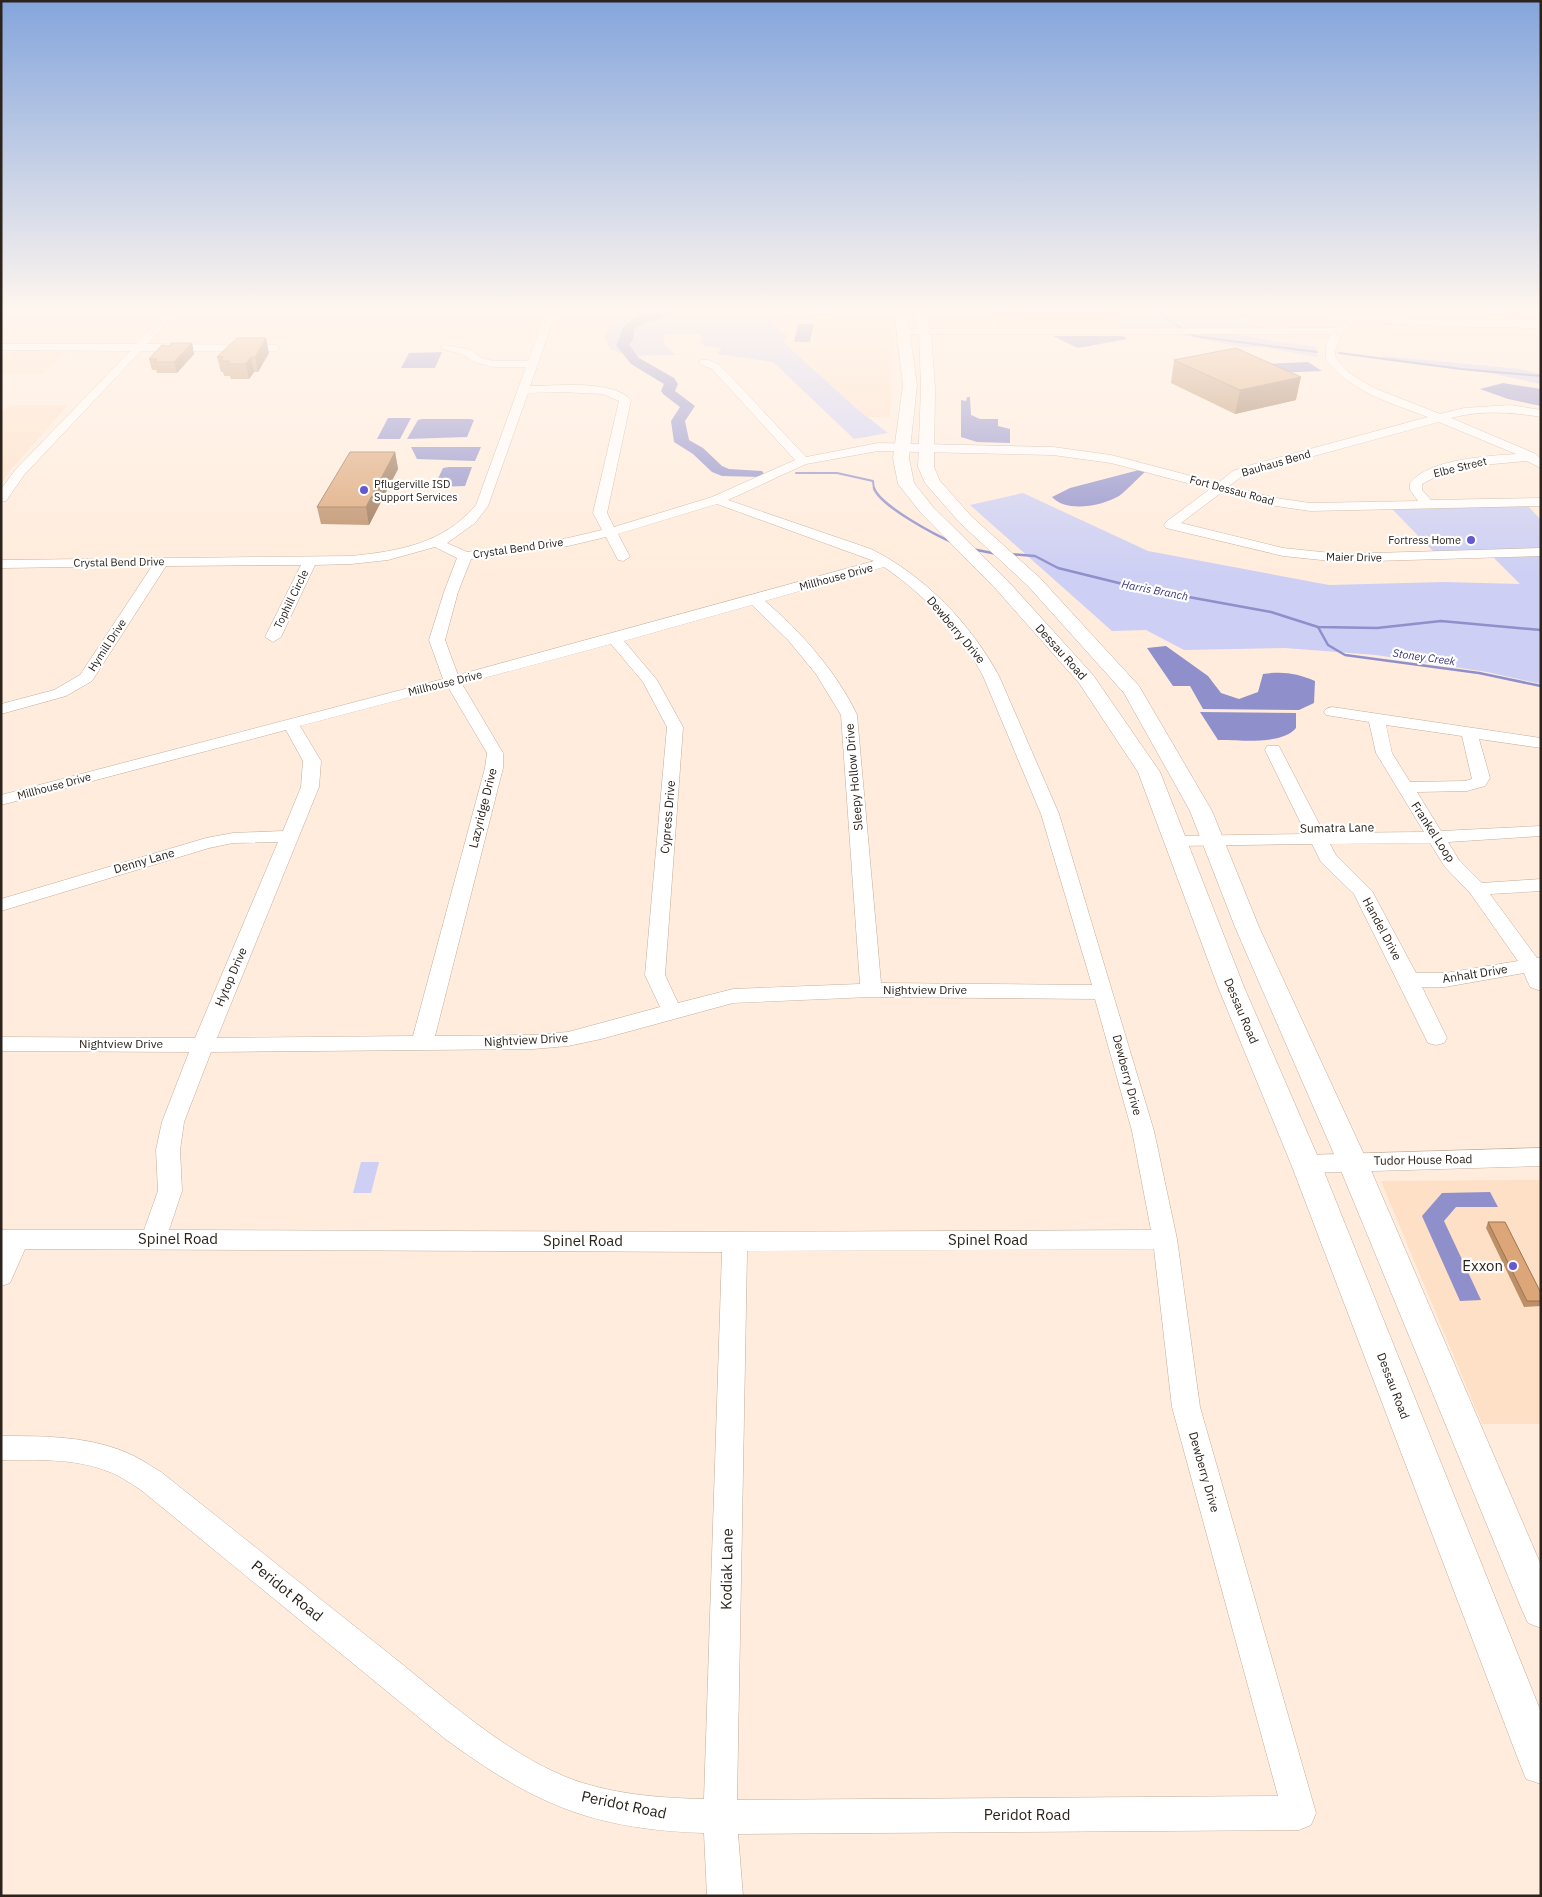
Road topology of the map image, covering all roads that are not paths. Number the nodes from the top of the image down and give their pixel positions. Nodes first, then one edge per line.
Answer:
1 (91, 398) edge
2 (519, 398) edge
3 (621, 398) edge
4 (745, 398) edge
5 (909, 398) edge
6 (928, 398) edge
7 (1388, 398) edge
8 (1541, 414) edge
9 (1438, 418) junction
10 (904, 447) junction
11 (927, 447) junction
12 (803, 460) junction
13 (1536, 461) edge
14 (1219, 487) junction
15 (1, 498) edge
16 (718, 500) junction
17 (1541, 502) edge
18 (1428, 505) junction
19 (1171, 525) joint
20 (610, 532) junction
21 (437, 543) junction
22 (1541, 552) edge
23 (464, 556) junction
24 (623, 557) dead end
25 (310, 561) junction
26 (162, 562) junction
27 (888, 562) junction
28 (1, 564) edge
29 (754, 600) junction
30 (273, 637) dead end
31 (614, 639) junction
32 (452, 681) junction
33 (1, 709) edge
34 (1332, 712) dead end
35 (1376, 719) junction
36 (290, 723) junction
37 (1469, 731) junction
38 (1541, 744) edge
39 (1273, 750) dead end
40 (1405, 787) junction
41 (1, 800) edge
42 (1432, 832) junction
43 (1541, 832) edge
44 (1316, 834) junction
45 (289, 836) junction
46 (1175, 836) junction
47 (1210, 836) junction
48 (1541, 885) edge
49 (1477, 890) junction
50 (1, 905) edge
51 (1536, 964) edge
52 (1410, 980) junction
53 (1541, 984) edge
54 (871, 990) junction
55 (1104, 992) junction
56 (672, 1011) junction
57 (1436, 1038) dead end
58 (1, 1044) edge
59 (422, 1044) junction
60 (203, 1045) junction
61 (1541, 1156) edge
62 (1352, 1161) junction
63 (1306, 1164) junction
64 (153, 1238) junction
65 (1165, 1239) junction
66 (9, 1240) edge
67 (735, 1242) junction
68 (1, 1276) edge
69 (1, 1448) edge
70 (1541, 1610) edge
71 (1541, 1764) edge
72 (1298, 1813) joint
73 (720, 1818) junction
74 (725, 1896) edge

1 - 15 street
2 - 21 street
3 - 20 street
4 - 12 street
5 - 10 main road, Dessau Road
6 - 11 main road
7 - 9 street
8 - 9 street, Bauhaus Bend
9 - 13 street
9 - 14 street, Bauhaus Bend
10 - 11 street, Fort Dessau Road
10 - 12 street, Crystal Bend Drive
10 - 46 main road, Dessau Road
11 - 14 street, Fort Dessau Road
11 - 47 main road
12 - 16 street, Crystal Bend Drive
13 - 18 street, Elbe Street
14 - 18 street, Fort Dessau Road
14 - 19 street, Bauhaus Bend
16 - 20 street, Crystal Bend Drive
16 - 27 street, Dewberry Drive
17 - 18 street, Fort Dessau Road
19 - 22 street, Maier Drive
20 - 23 street, Crystal Bend Drive
20 - 24 street
21 - 23 street, Crystal Bend Drive
21 - 25 street, Crystal Bend Drive
23 - 32 street, Lazyridge Drive
25 - 26 street, Crystal Bend Drive
25 - 30 street, Tophill Circle
26 - 28 street, Crystal Bend Drive
26 - 33 street, Hymill Drive
27 - 29 street, Millhouse Drive
27 - 55 street, Dewberry Drive
29 - 31 street, Millhouse Drive
29 - 54 street, Sleepy Hollow Drive
31 - 32 street, Millhouse Drive
31 - 56 street, Cypress Drive
32 - 36 street, Millhouse Drive
32 - 59 street, Lazyridge Drive
34 - 35 street
35 - 37 street
35 - 40 street, Frankel Loop
36 - 41 street, Millhouse Drive
36 - 45 street, Hytop Drive
37 - 38 street
37 - 40 street
39 - 44 street, Handel Drive
40 - 42 street, Frankel Loop
42 - 43 street, Sumatra Lane
42 - 44 street, Sumatra Lane
42 - 49 street, Frankel Loop
44 - 47 street, Sumatra Lane
44 - 52 street, Handel Drive
45 - 50 street, Denny Lane
45 - 60 street, Hytop Drive
46 - 47 street, Sumatra Lane
46 - 63 main road, Dessau Road
47 - 62 main road
48 - 49 street
49 - 51 street, Frankel Loop
51 - 52 street, Anhalt Drive
51 - 53 street, Frankel Loop
52 - 57 street, Handel Drive
54 - 55 street, Nightview Drive
54 - 56 street, Nightview Drive
55 - 65 street, Dewberry Drive
56 - 59 street, Nightview Drive
58 - 60 street, Nightview Drive
59 - 60 street, Nightview Drive
60 - 64 street, Hytop Drive
61 - 62 street, Tudor House Road
62 - 63 street, Tudor House Road
62 - 70 main road
63 - 71 main road, Dessau Road
64 - 66 street, Spinel Road
64 - 67 street, Spinel Road
65 - 67 street, Spinel Road
65 - 72 street, Dewberry Drive
66 - 68 street
67 - 73 street, Kodiak Lane
69 - 73 street, Peridot Road
72 - 73 street, Peridot Road
73 - 74 street, Kodiak Lane

